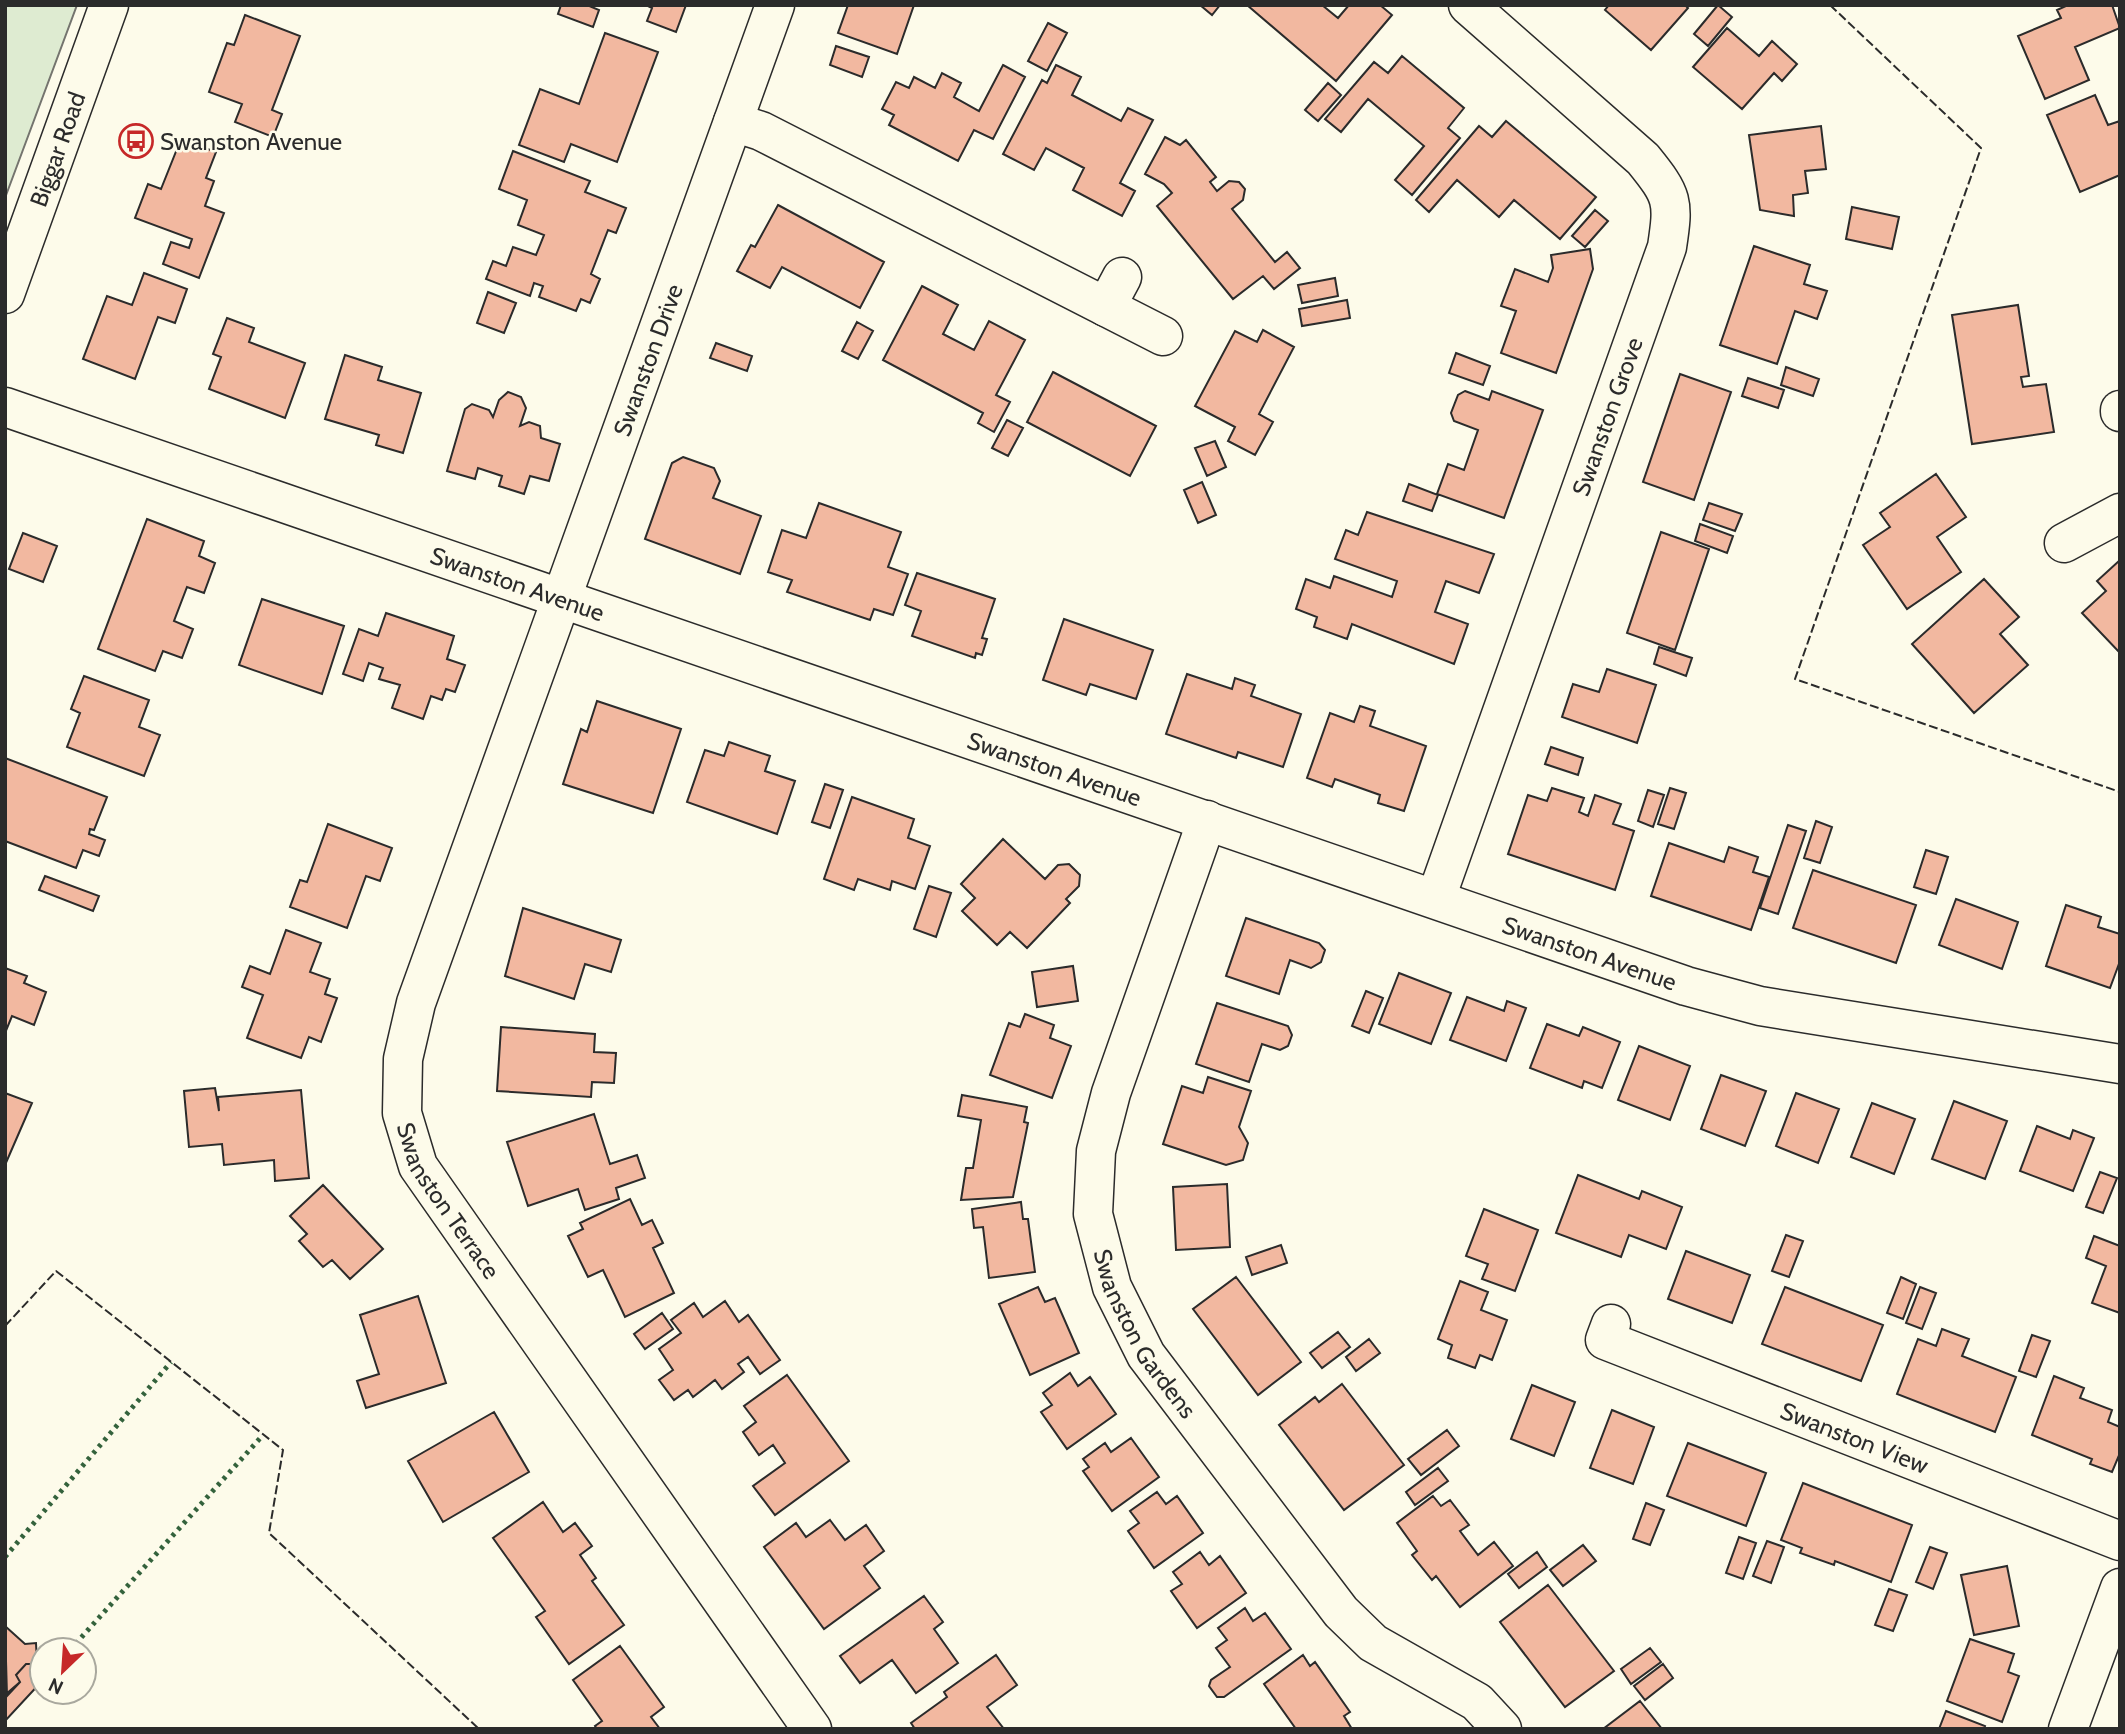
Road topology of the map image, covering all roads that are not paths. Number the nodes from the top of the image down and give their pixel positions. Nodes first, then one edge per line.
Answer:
1 (110, 5) edge
2 (775, 5) edge
3 (1468, 5) edge
4 (733, 122) junction
5 (5, 294) edge
6 (1163, 337) dead end
7 (5, 408) edge
8 (2120, 513) edge
9 (2064, 543) dead end
10 (563, 598) junction
11 (1207, 820) junction
12 (1436, 898) junction
13 (2120, 1064) edge
14 (1611, 1324) dead end
15 (2120, 1541) edge
16 (2120, 1588) edge
17 (812, 1729) edge
18 (1502, 1729) edge
19 (2068, 1729) edge

1 - 5 street, Biggar Road
2 - 4 street, Swanston Drive
3 - 12 street, Swanston Grove
4 - 6 street
4 - 10 street, Swanston Drive
7 - 10 street, Swanston Avenue
8 - 9 street
10 - 11 street, Swanston Avenue
10 - 17 street, Swanston Terrace
11 - 12 street, Swanston Avenue
11 - 18 street, Swanston Gardens
12 - 13 street, Swanston Avenue
14 - 15 street, Swanston View
16 - 19 street

